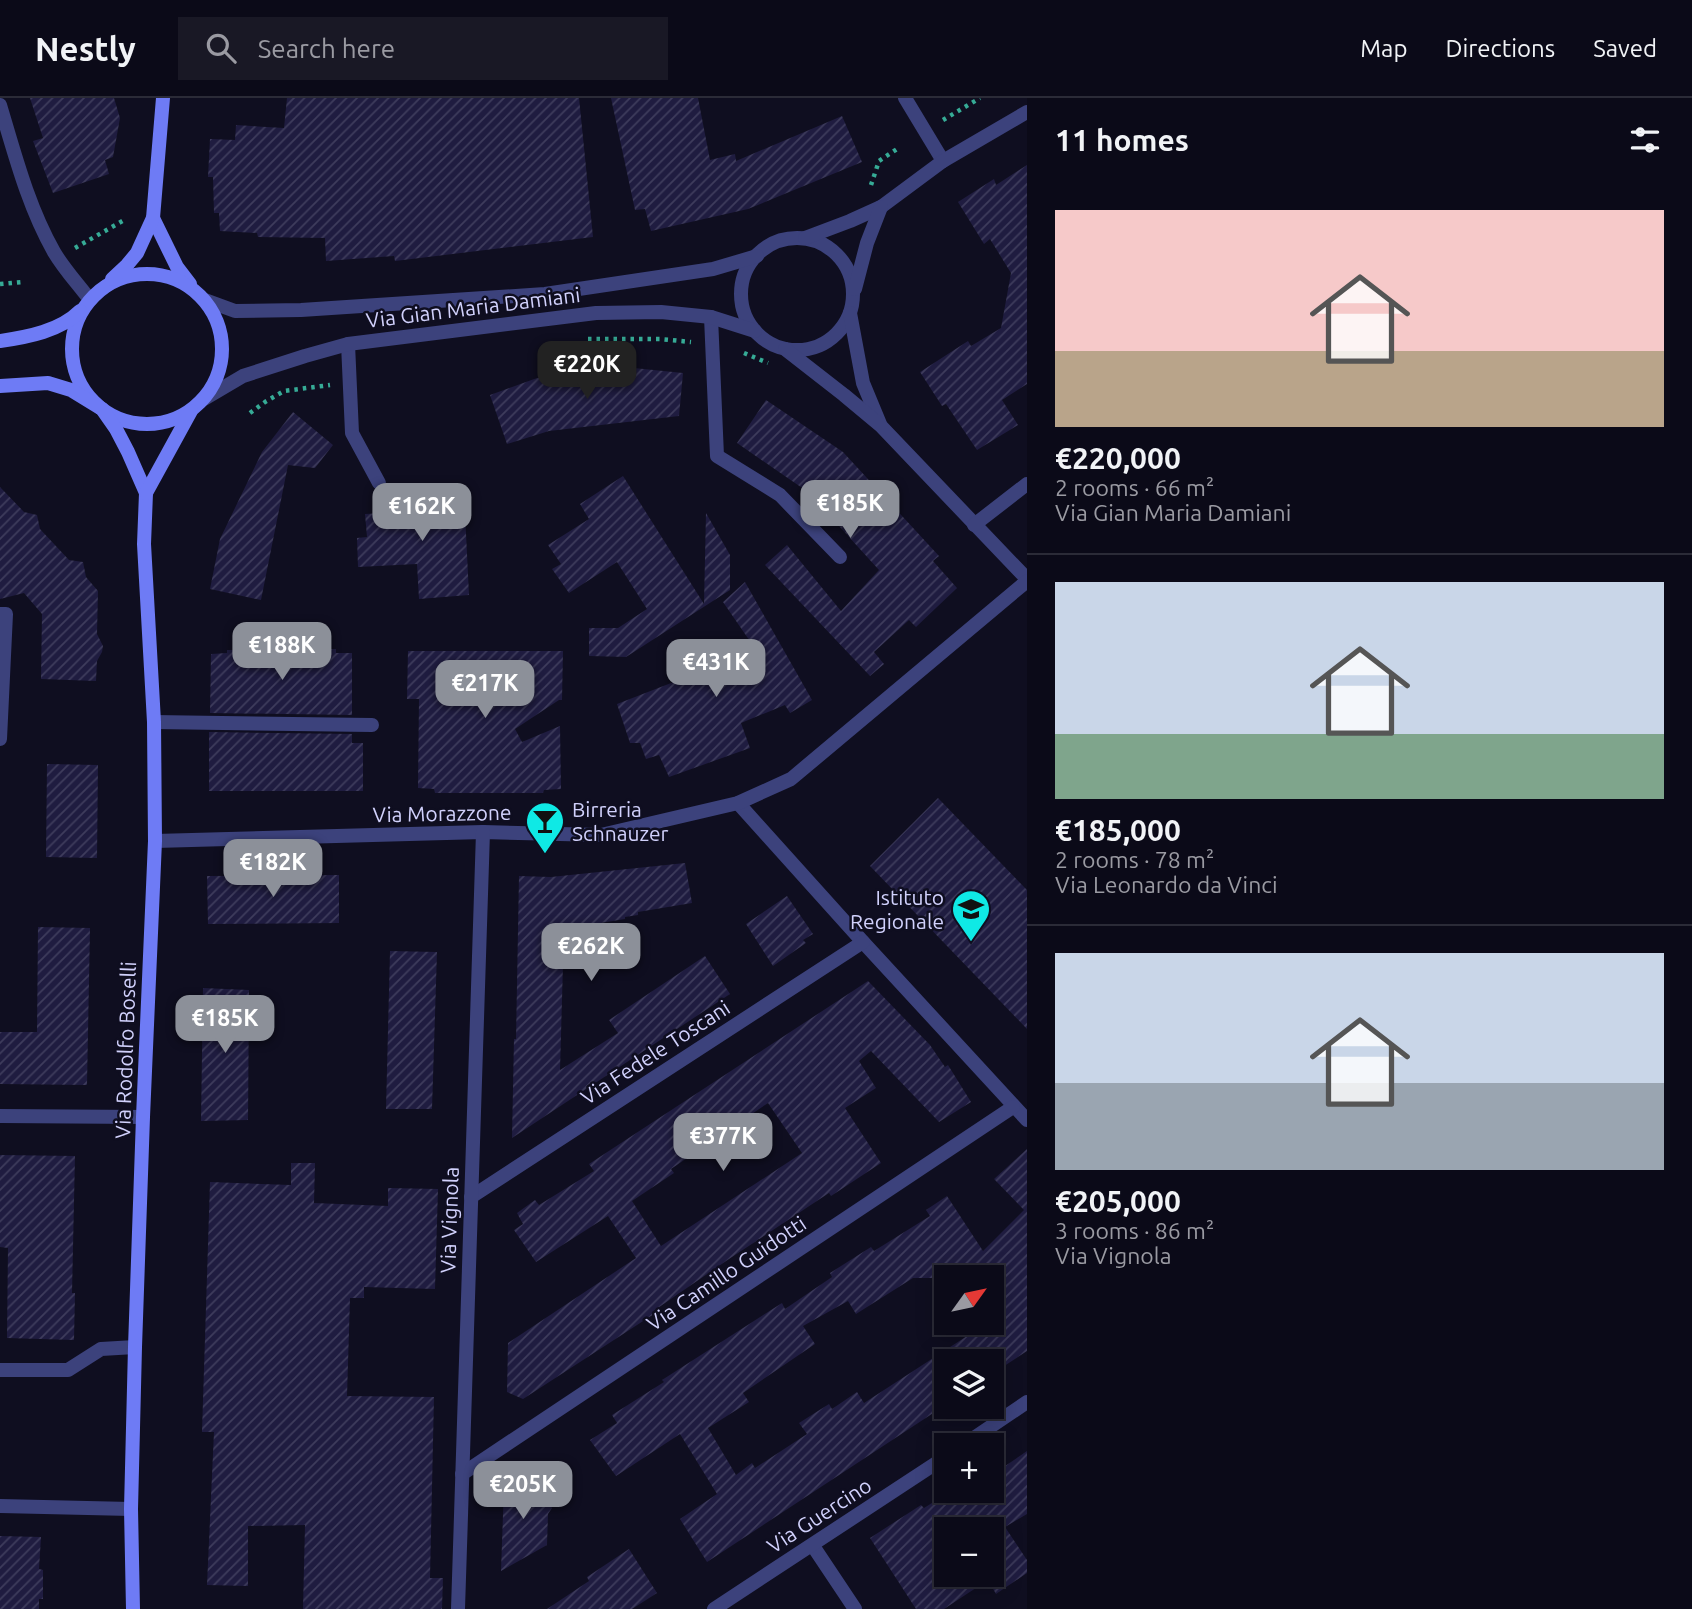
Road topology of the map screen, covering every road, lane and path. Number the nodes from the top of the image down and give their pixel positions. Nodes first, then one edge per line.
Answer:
1 (163, 98) edge
2 (905, 98) edge
3 (980, 98) edge
4 (0, 105) edge
5 (1027, 112) edge
6 (937, 124) dead end
7 (900, 147) dead end
8 (943, 161) junction
9 (868, 196) dead end
10 (881, 206) junction
11 (153, 218) junction
12 (126, 219) dead end
13 (804, 238) junction
14 (75, 248) dead end
15 (757, 256) junction
16 (22, 282) dead end
17 (0, 284) edge
18 (102, 288) junction
19 (854, 293) junction
20 (200, 295) junction
21 (87, 304) junction
22 (850, 313) junction
23 (711, 317) junction
24 (755, 331) junction
25 (586, 339) dead end
26 (0, 341) edge
27 (348, 344) junction
28 (712, 345) junction
29 (783, 348) junction
30 (775, 366) dead end
31 (350, 383) junction
32 (0, 386) edge
33 (204, 399) junction
34 (102, 409) junction
35 (191, 411) junction
36 (250, 413) dead end
37 (880, 425) junction
38 (379, 483) dead end
39 (1027, 484) edge
40 (146, 493) junction
41 (974, 525) junction
42 (840, 557) dead end
43 (1027, 580) edge
44 (0, 614) edge
45 (154, 722) junction
46 (372, 725) dead end
47 (0, 739) edge
48 (738, 803) junction
49 (483, 832) junction
50 (155, 841) junction
51 (863, 942) junction
52 (1013, 1107) junction
53 (0, 1116) edge
54 (143, 1118) junction
55 (1027, 1121) edge
56 (471, 1197) junction
57 (135, 1347) junction
58 (0, 1370) edge
59 (1027, 1402) edge
60 (981, 1433) edge
61 (934, 1465) edge
62 (462, 1474) junction
63 (0, 1506) edge
64 (131, 1509) junction
65 (813, 1546) junction
66 (133, 1609) edge
67 (458, 1609) edge
68 (714, 1609) edge
69 (855, 1609) edge

1 - 11 street
2 - 8 street
3 - 6 path
4 - 21 street
5 - 8 street, Via Gian Maria Damiani
7 - 9 path
8 - 10 street, Via Gian Maria Damiani
10 - 13 street, Via Gian Maria Damiani
10 - 19 street
11 - 18 street
11 - 20 street
12 - 14 path
13 - 15 street, Via Gian Maria Damiani
13 - 19 street
15 - 20 street, Via Gian Maria Damiani
15 - 24 street
16 - 17 path
18 - 20 street
18 - 21 street
19 - 22 street
20 - 33 street
21 - 26 street
21 - 34 street
22 - 29 street
22 - 37 street
23 - 24 street, Via Gian Maria Damiani
23 - 27 street, Via Gian Maria Damiani
23 - 28 street
24 - 29 street, Via Gian Maria Damiani
25 - 28 path
27 - 31 street
27 - 33 street, Via Gian Maria Damiani
28 - 30 path
28 - 42 street
29 - 37 street, Via Gian Maria Damiani
31 - 36 path
31 - 38 street
32 - 34 street
33 - 35 street
34 - 35 street
34 - 40 street, Via Rodolfo Boselli
35 - 40 street, Via Rodolfo Boselli
37 - 41 street, Via Gian Maria Damiani
39 - 41 street
40 - 45 street, Via Rodolfo Boselli
41 - 43 street, Via Gian Maria Damiani
43 - 48 street, Via Morazzone
44 - 47 street
45 - 46 street
45 - 50 street, Via Rodolfo Boselli
48 - 49 street, Via Morazzone
48 - 51 street
49 - 50 street, Via Morazzone
49 - 56 street, Via Vignola
50 - 54 street, Via Rodolfo Boselli
51 - 52 street
51 - 56 street, Via Fedele Toscani
52 - 55 street
52 - 62 street, Via Camillo Guidotti
53 - 54 street
54 - 57 street, Via Rodolfo Boselli
56 - 62 street, Via Vignola
57 - 58 street
57 - 64 street, Via Rodolfo Boselli
59 - 60 street
61 - 65 street, Via Guercino
62 - 67 street, Via Vignola
63 - 64 street
64 - 66 street, Via Rodolfo Boselli
65 - 68 street, Via Guercino
65 - 69 street

